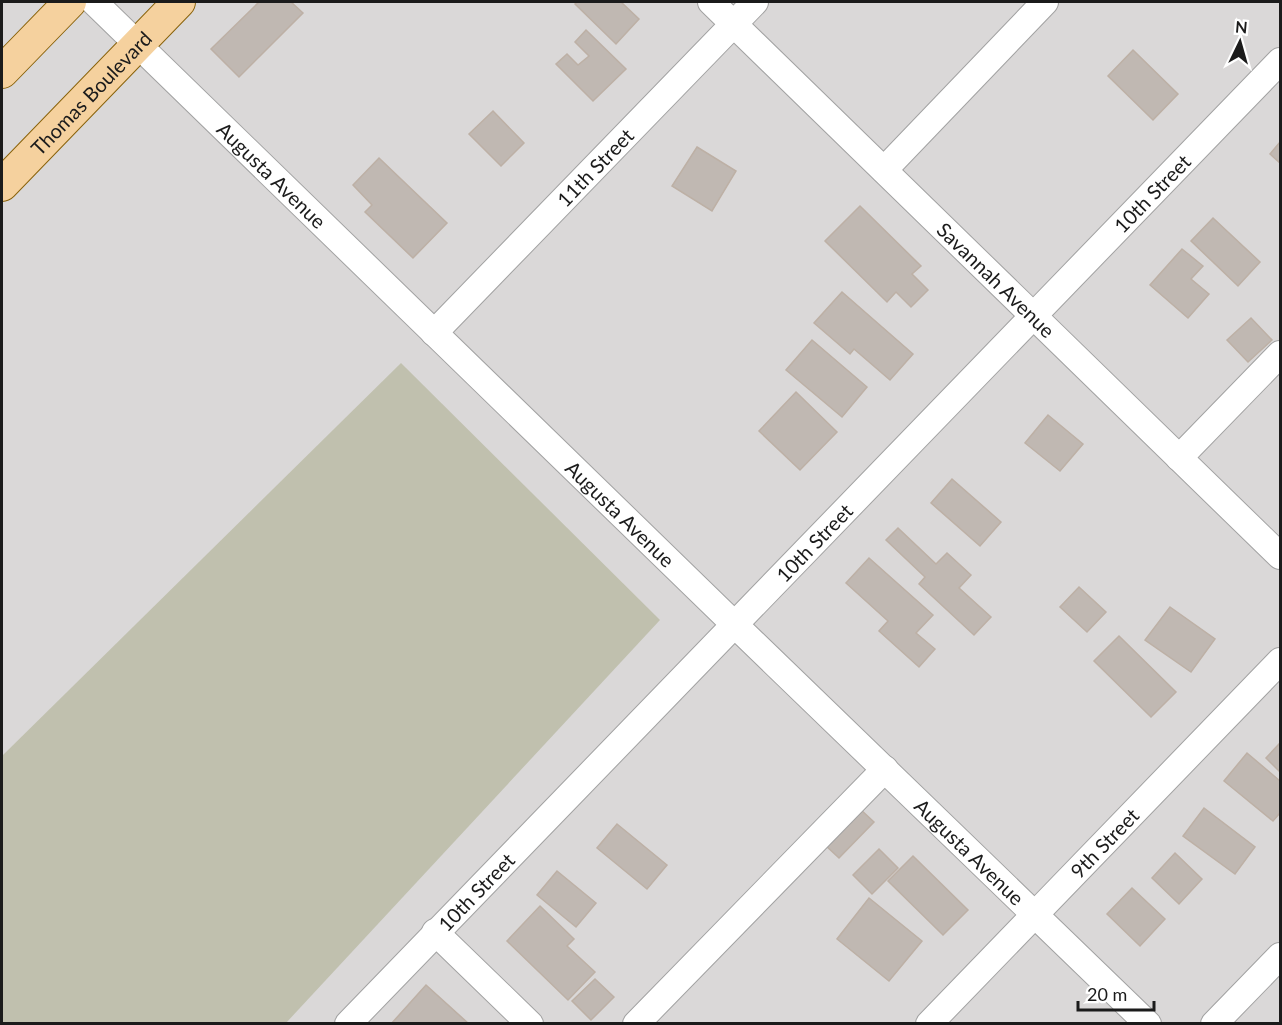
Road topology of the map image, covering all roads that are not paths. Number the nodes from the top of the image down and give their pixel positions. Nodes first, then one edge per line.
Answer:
1 (70, 2) edge
2 (94, 2) edge
3 (179, 2) edge
4 (711, 2) edge
5 (755, 2) edge
6 (1045, 2) edge
7 (734, 24) junction
8 (137, 45) junction
9 (1281, 61) edge
10 (2, 72) edge
11 (884, 170) junction
12 (2, 185) edge
13 (1033, 316) junction
14 (434, 333) junction
15 (1281, 354) edge
16 (1179, 458) junction
17 (1281, 556) edge
18 (734, 624) junction
19 (1281, 661) edge
20 (885, 769) junction
21 (1035, 914) junction
22 (435, 932) junction
23 (1281, 956) edge
24 (348, 1023) edge
25 (530, 1023) edge
26 (636, 1023) edge
27 (929, 1023) edge
28 (1148, 1023) edge
29 (1214, 1023) edge

1 - 10 main road
2 - 8 street, Augusta Avenue
3 - 8 main road, Thomas Boulevard
4 - 7 street, Savannah Avenue
5 - 7 street, 11th Street
6 - 11 street
7 - 11 street, Savannah Avenue
7 - 14 street, 11th Street
8 - 12 main road, Thomas Boulevard
8 - 14 street, Augusta Avenue
9 - 13 street, 10th Street
11 - 13 street, Savannah Avenue
13 - 16 street, Savannah Avenue
13 - 18 street, 10th Street
14 - 18 street, Augusta Avenue
15 - 16 street
16 - 17 street, Savannah Avenue
18 - 20 street, Augusta Avenue
18 - 22 street, 10th Street
19 - 21 street, 9th Street
20 - 21 street, Augusta Avenue
20 - 26 street
21 - 27 street, 9th Street
21 - 28 street, Augusta Avenue
22 - 24 street, 10th Street
22 - 25 street
23 - 29 street

